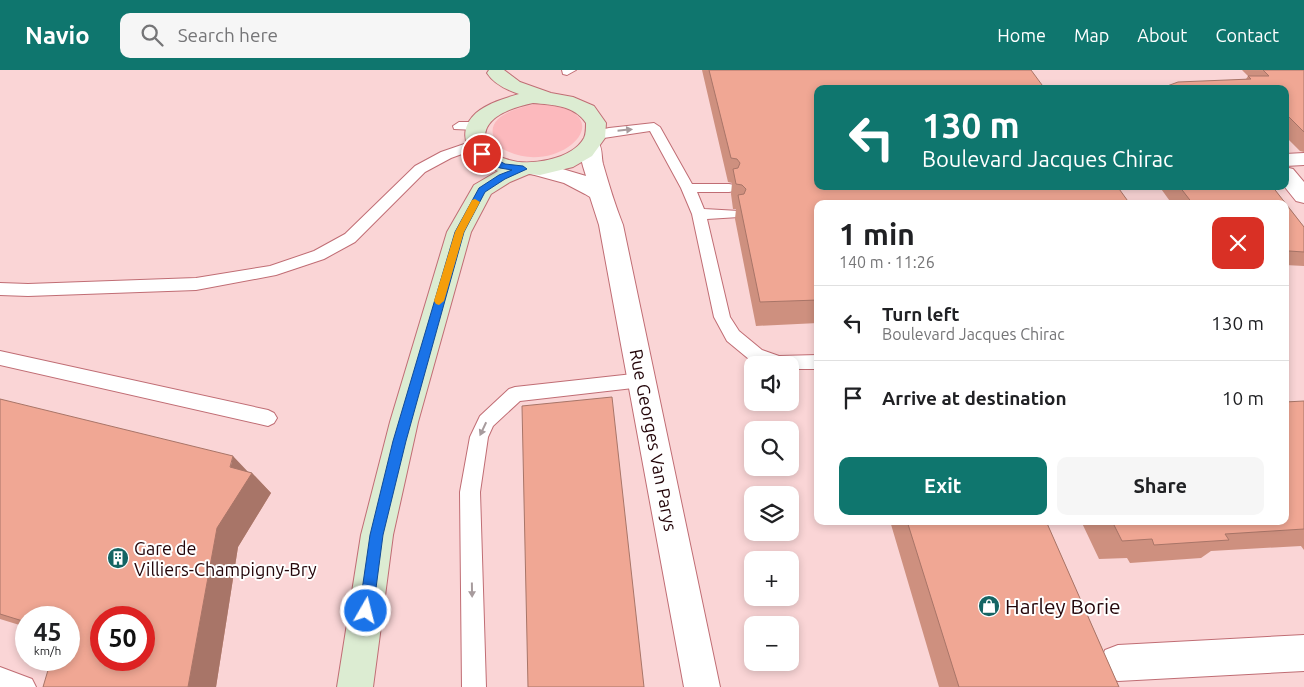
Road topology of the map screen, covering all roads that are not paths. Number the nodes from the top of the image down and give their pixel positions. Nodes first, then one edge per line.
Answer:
1 (495, 71) edge
2 (548, 97) junction
3 (492, 110) junction
4 (473, 138) junction
5 (594, 140) junction
6 (1304, 159) edge
7 (1289, 160) edge
8 (531, 169) junction
9 (1289, 179) edge
10 (688, 188) junction
11 (730, 188) dead end
12 (482, 190) junction
13 (600, 194) junction
14 (1304, 196) edge
15 (699, 214) junction
16 (734, 214) dead end
17 (0, 288) edge
18 (0, 358) edge
19 (814, 362) edge
20 (642, 380) junction
21 (268, 418) dead end
22 (1304, 653) edge
23 (1118, 664) dead end
24 (0, 680) edge
25 (24, 687) edge
26 (355, 687) edge
27 (474, 687) edge
28 (702, 687) edge

1 - 2 main road
1 - 3 main road
2 - 3 main road
2 - 5 main road
3 - 4 main road
4 - 8 main road
4 - 12 main road
4 - 17 lane
5 - 8 main road
5 -> 10 lane
5 - 13 street, Rue Georges Van Parys
6 - 7 street
8 - 12 main road
8 - 13 street
9 - 14 street
10 - 11 lane
10 - 15 lane
12 - 26 main road
13 - 20 street, Rue Georges Van Parys
15 - 16 lane
15 - 19 lane
18 - 21 lane
20 -> 27 lane
20 - 28 street, Rue Georges Van Parys
22 - 23 street
24 - 25 lane

